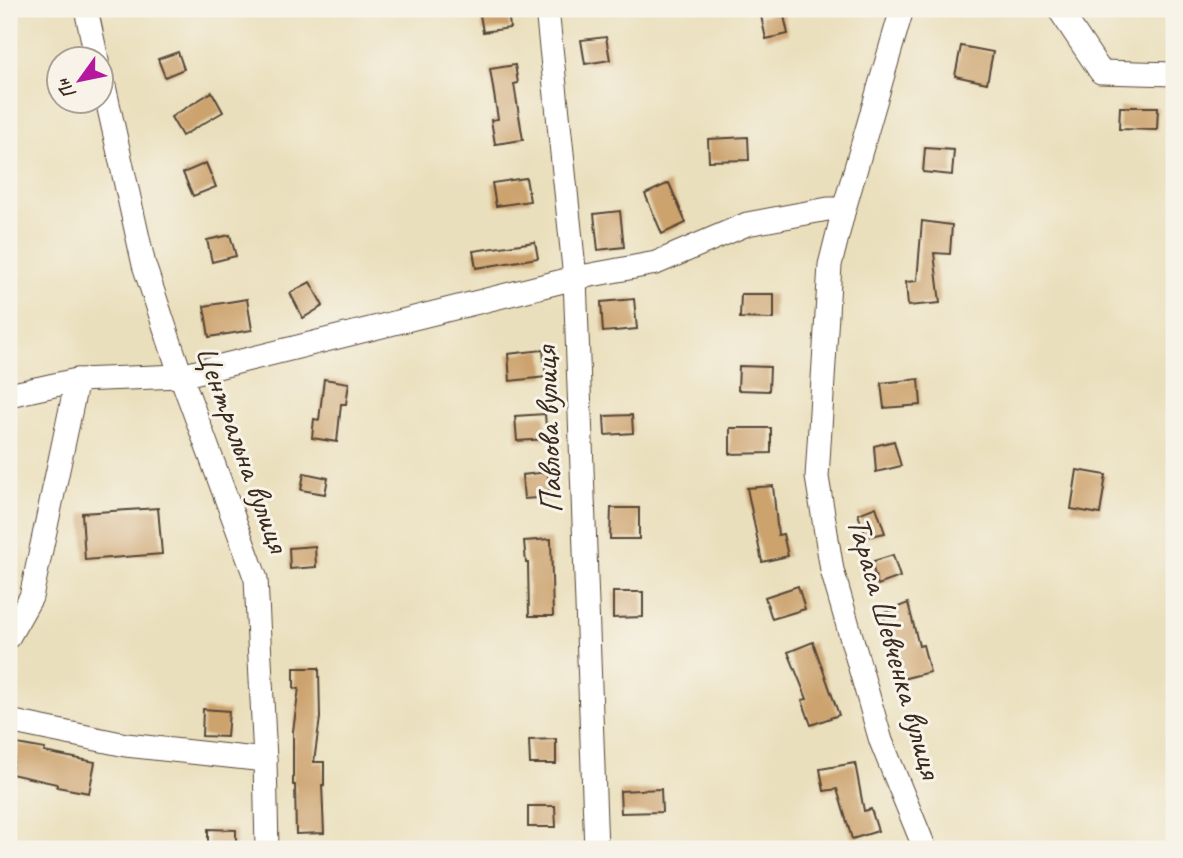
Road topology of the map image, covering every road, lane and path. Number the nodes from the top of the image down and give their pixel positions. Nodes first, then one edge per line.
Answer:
1 (86, 9) edge
2 (547, 9) edge
3 (902, 9) edge
4 (1059, 9) edge
5 (94, 46) edge
6 (1174, 74) edge
7 (111, 116) edge
8 (844, 209) junction
9 (575, 278) junction
10 (181, 376) junction
11 (77, 380) junction
12 (9, 395) edge
13 (9, 636) edge
14 (9, 721) edge
15 (265, 760) junction
16 (267, 849) edge
17 (596, 849) edge
18 (925, 849) edge

1 - 5 street
2 - 9 street, Павлова вулиця
3 - 8 street, Тараса Шевченка вулиця
4 - 6 street
7 - 10 street, Центральна вулиця
8 - 9 street
8 - 18 street, Тараса Шевченка вулиця
9 - 10 street
9 - 17 street, Павлова вулиця
10 - 11 street
10 - 15 street, Центральна вулиця
11 - 12 street
11 - 13 street
14 - 15 street
15 - 16 street, Центральна вулиця

